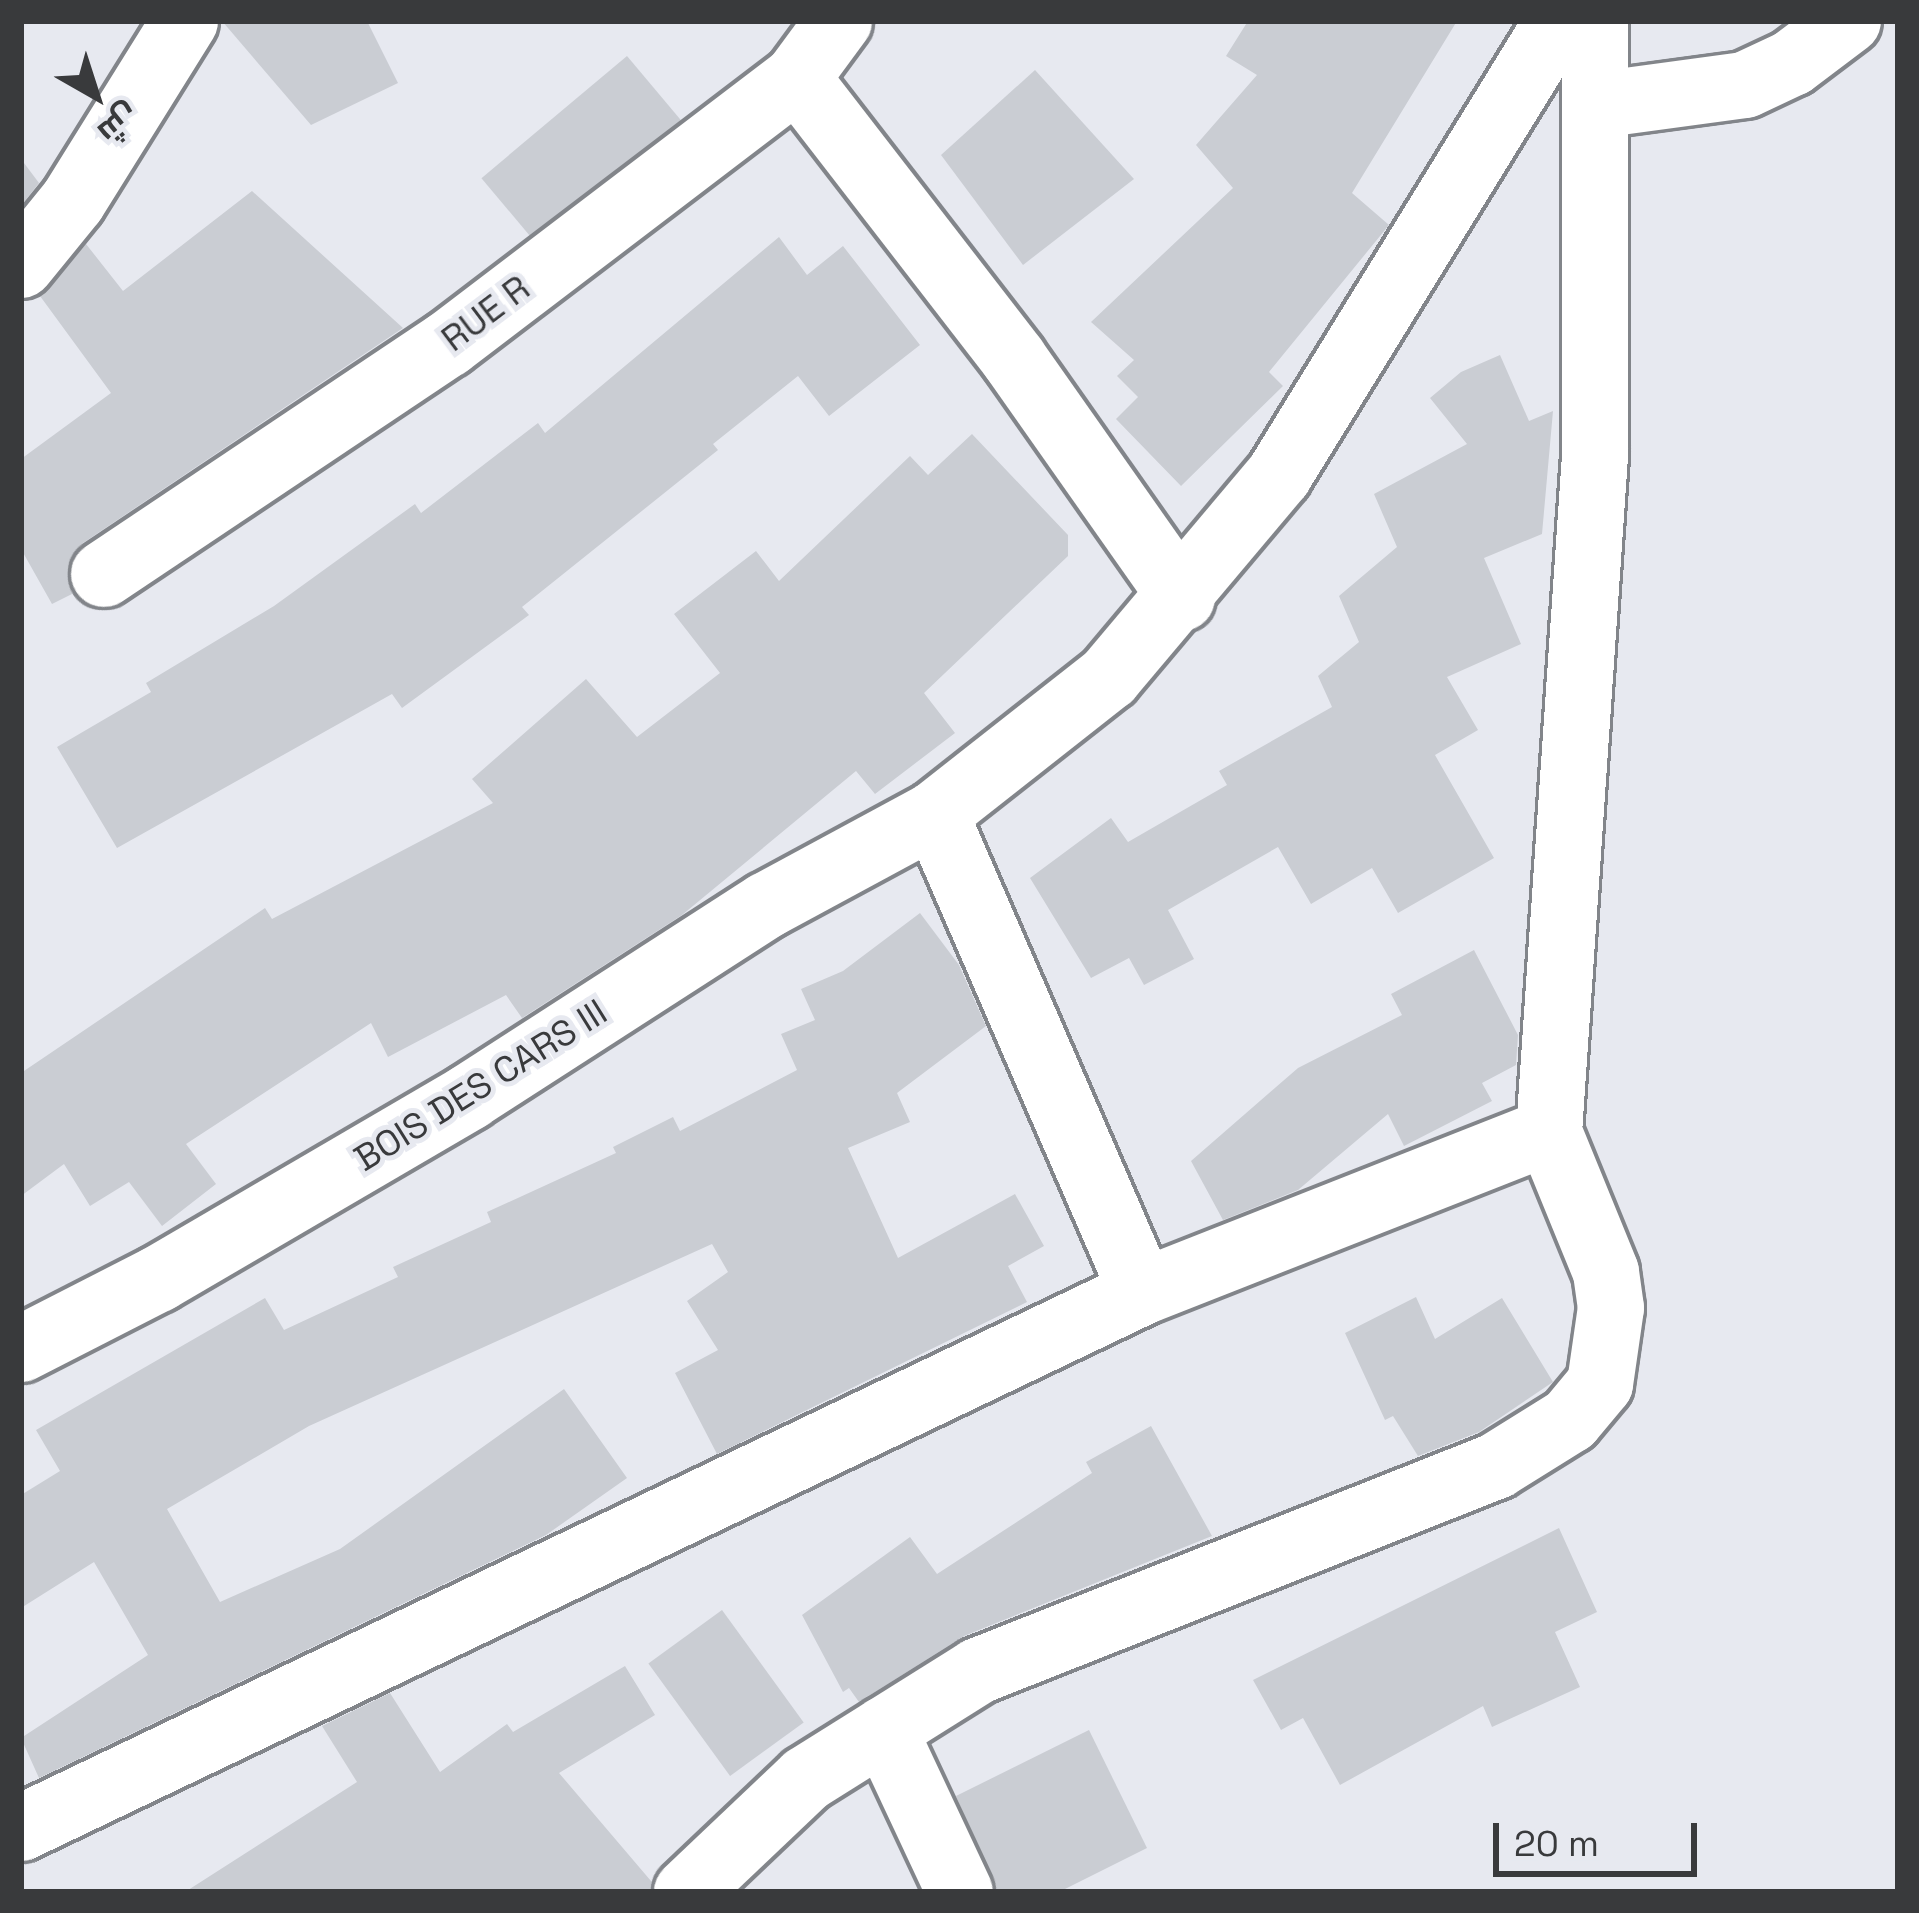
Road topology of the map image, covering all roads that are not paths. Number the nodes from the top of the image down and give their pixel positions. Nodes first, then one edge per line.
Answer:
1 (185, 21) edge
2 (839, 21) edge
3 (1558, 21) edge
4 (1595, 21) edge
5 (1848, 21) edge
6 (797, 78) junction
7 (1597, 105) junction
8 (21, 265) edge
9 (104, 574) dead end
10 (1182, 598) junction
11 (935, 814) junction
12 (1549, 1132) junction
13 (1142, 1292) junction
14 (21, 1348) edge
15 (884, 1730) junction
16 (21, 1828) edge
17 (687, 1892) edge
18 (960, 1892) edge

1 - 8 street
2 - 6 street, RUE R
3 - 10 street, BOIS DES CARS III
4 - 7 street
5 - 7 street
6 - 9 street, RUE R
6 - 10 street
7 - 12 street
10 - 11 street, BOIS DES CARS III
11 - 13 street
11 - 14 street, BOIS DES CARS III
12 - 13 street
12 - 15 street
13 - 16 street
15 - 17 street
15 - 18 street

